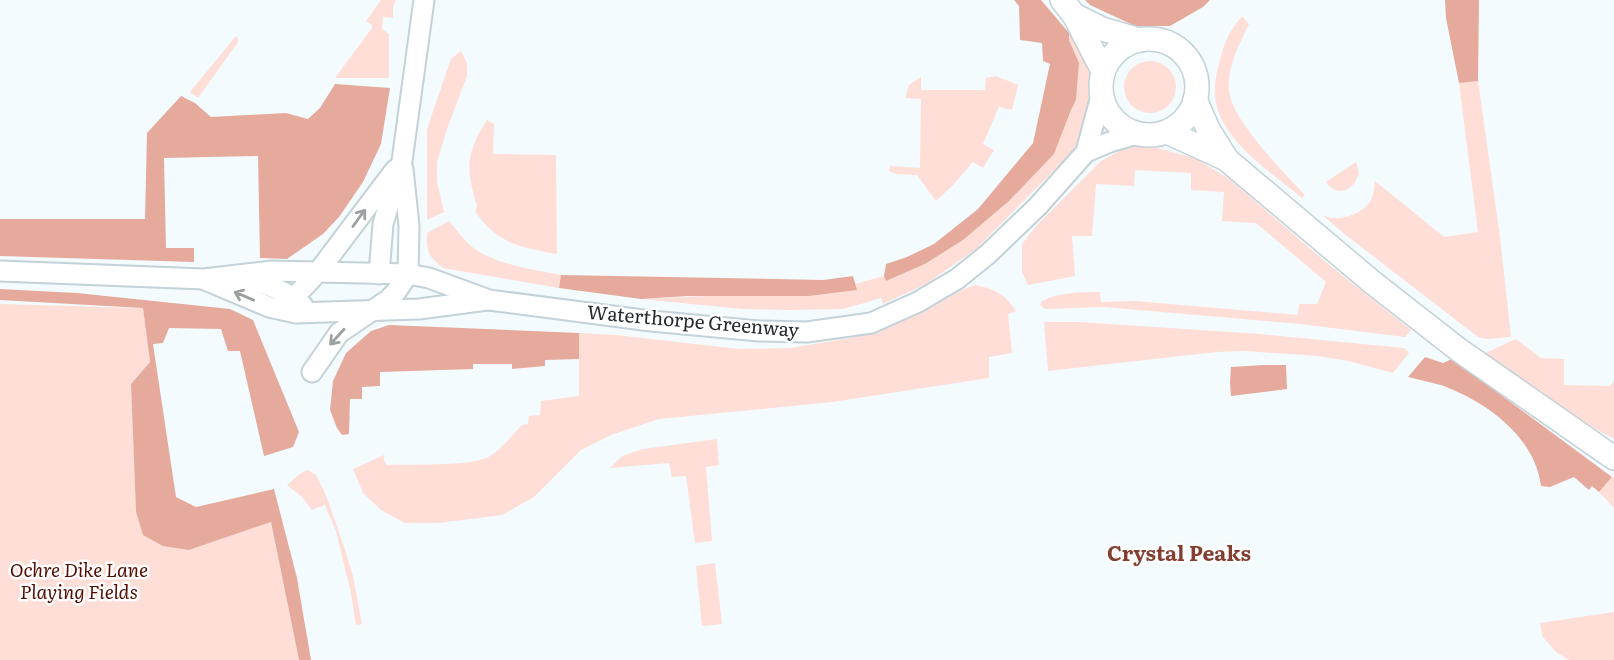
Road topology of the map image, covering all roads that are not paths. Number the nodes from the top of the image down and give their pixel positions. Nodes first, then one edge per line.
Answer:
1 (424, 0) edge
2 (1068, 7) edge
3 (1139, 40) junction
4 (1103, 71) junction
5 (1101, 96) junction
6 (1195, 99) junction
7 (1167, 132) junction
8 (1137, 134) junction
9 (1086, 152) junction
10 (1226, 159) junction
11 (402, 160) junction
12 (0, 271) edge
13 (318, 272) junction
14 (379, 274) junction
15 (408, 274) junction
16 (235, 275) junction
17 (204, 279) junction
18 (396, 292) junction
19 (489, 300) junction
20 (289, 304) junction
21 (459, 304) junction
22 (371, 312) junction
23 (312, 372) dead end
24 (1614, 458) edge

1 - 11 street
2 - 3 main road
2 - 4 main road
3 - 4 main road
3 - 6 main road
4 - 5 main road
5 - 8 main road
5 - 9 street, Waterthorpe Greenway
6 - 7 main road
6 - 10 main road
7 - 8 main road
7 - 10 main road
8 - 9 street, Waterthorpe Greenway
9 - 19 street, Waterthorpe Greenway
10 - 24 main road
13 -> 11 street
11 - 14 street
11 - 15 street
12 - 17 street, Waterthorpe Greenway
13 - 14 street, Waterthorpe Greenway
13 - 16 street, Waterthorpe Greenway
13 - 20 street
14 - 15 street, Waterthorpe Greenway
14 - 18 street
15 - 18 street
15 - 19 street, Waterthorpe Greenway
16 - 17 street, Waterthorpe Greenway
16 - 20 street
20 -> 17 street, Waterthorpe Greenway
18 - 21 street
18 - 22 street
19 - 21 street, Waterthorpe Greenway
20 - 22 street, Waterthorpe Greenway
21 - 22 street, Waterthorpe Greenway
22 -> 23 street

